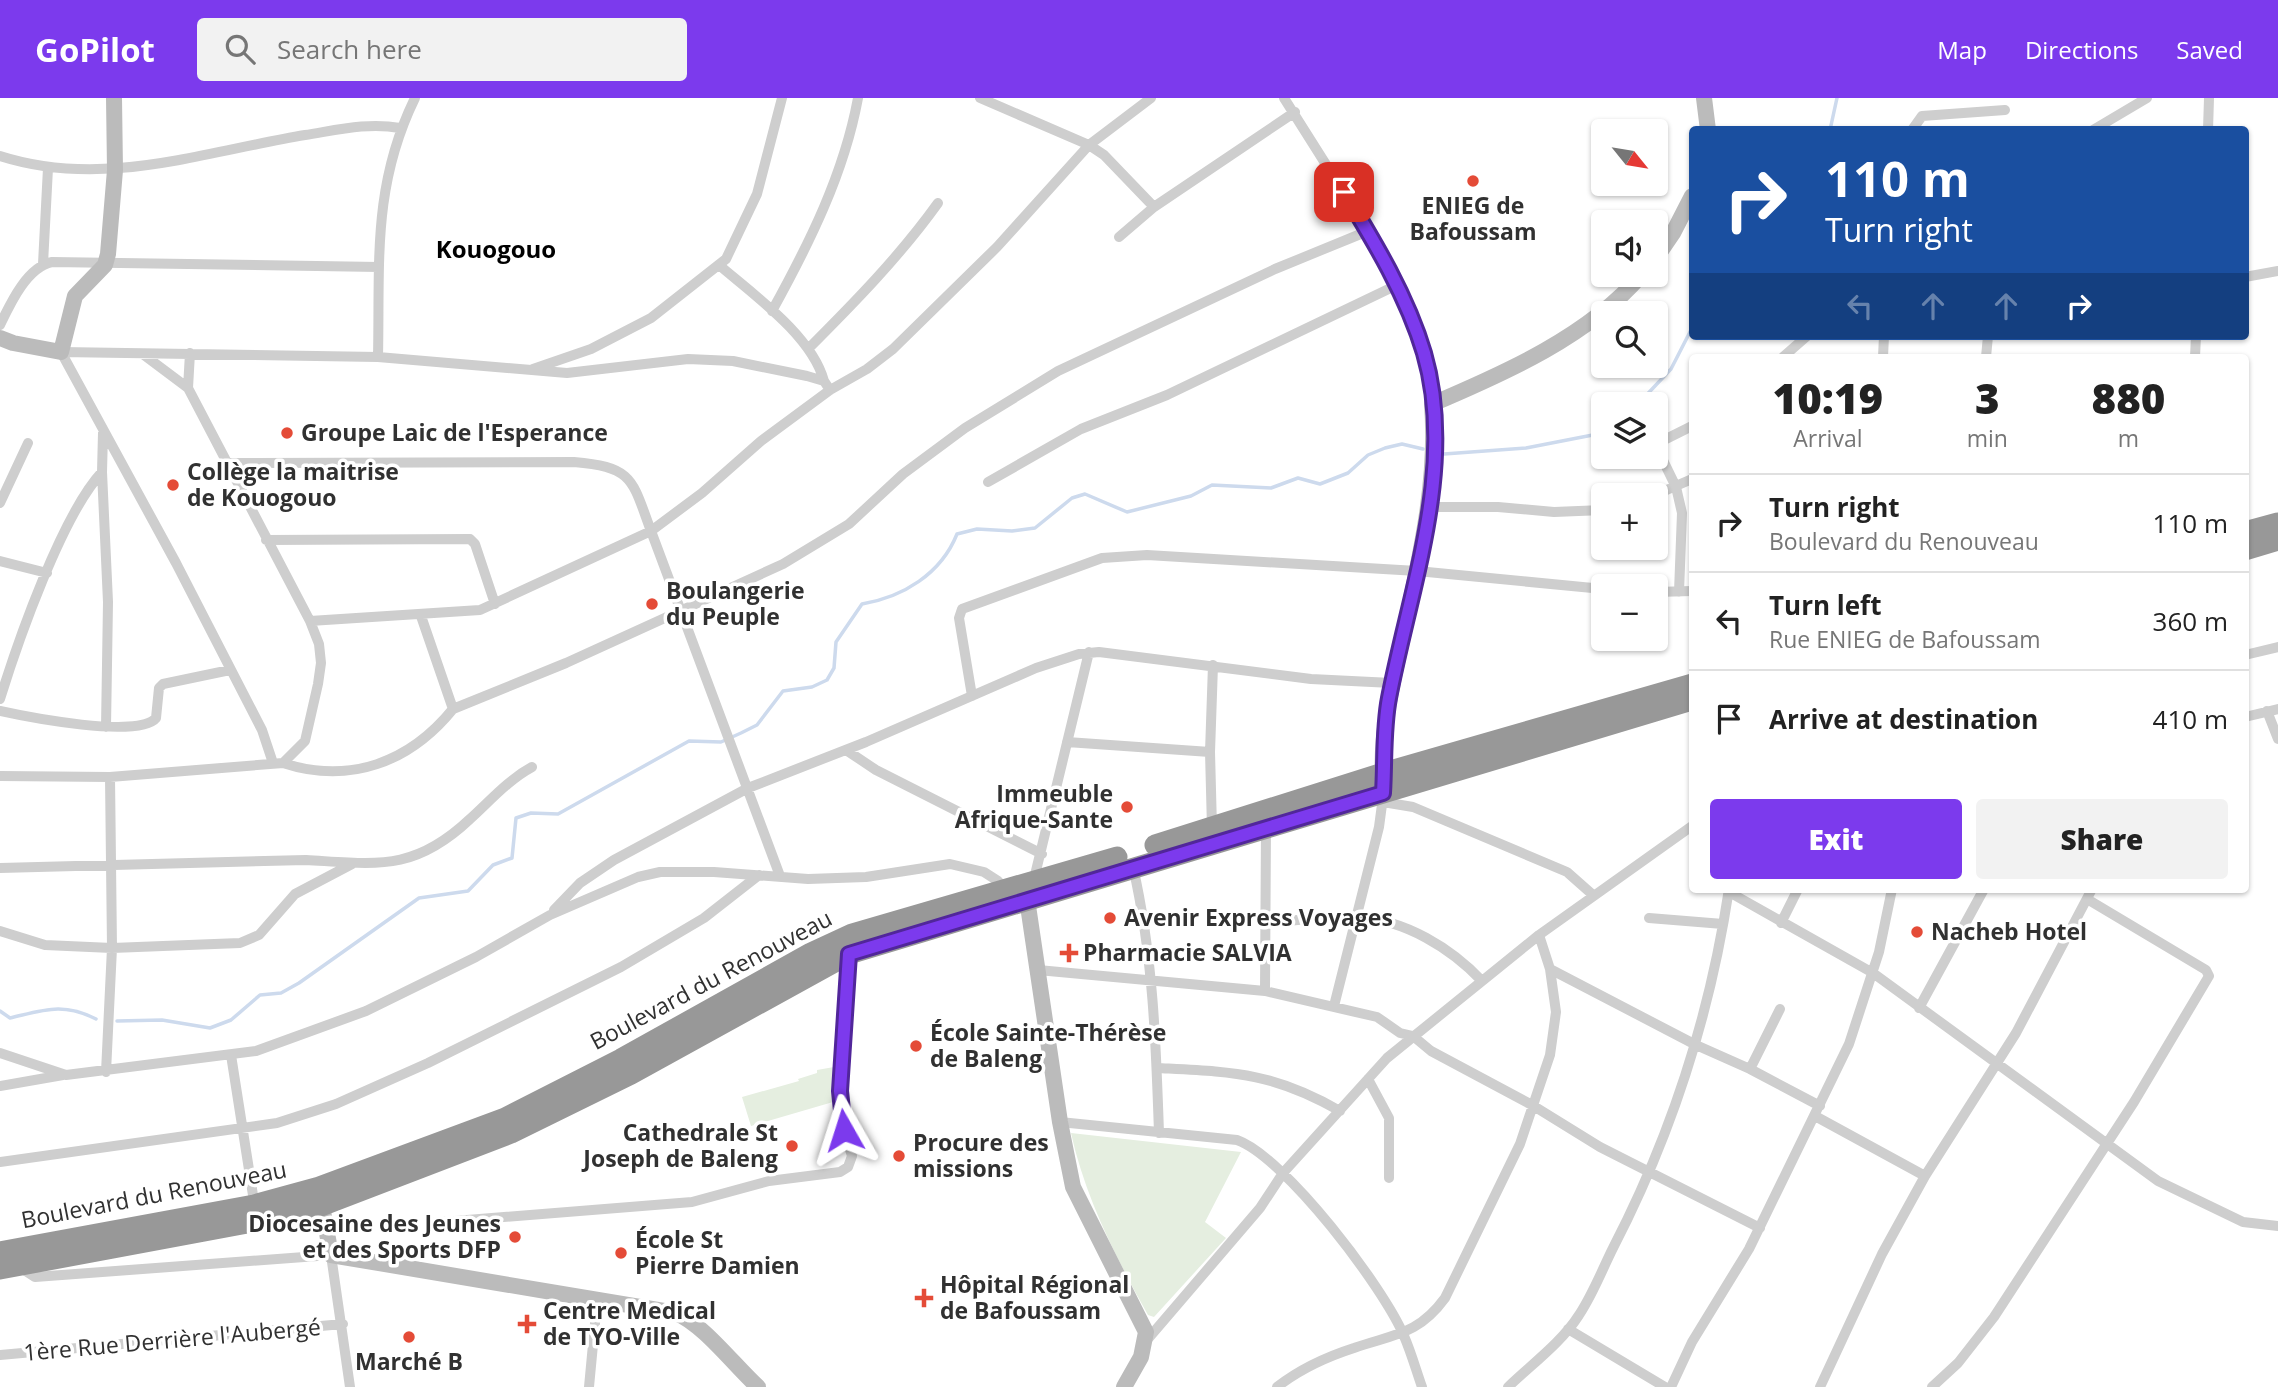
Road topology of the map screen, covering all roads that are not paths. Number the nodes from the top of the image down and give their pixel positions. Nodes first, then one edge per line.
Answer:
1 (114, 98) edge
2 (415, 98) edge
3 (782, 98) edge
4 (858, 98) edge
5 (980, 98) edge
6 (1151, 98) edge
7 (1284, 98) edge
8 (1704, 98) edge
9 (2147, 98) edge
10 (2209, 98) edge
11 (2005, 110) dead end
12 (1295, 112) junction
13 (1708, 126) edge
14 (1914, 126) edge
15 (2100, 126) edge
16 (2208, 126) edge
17 (400, 128) junction
18 (1088, 145) junction
19 (0, 156) edge
20 (48, 168) junction
21 (115, 170) junction
22 (938, 202) dead end
23 (1689, 202) edge
24 (1154, 207) junction
25 (1368, 231) junction
26 (1119, 237) dead end
27 (1668, 240) edge
28 (43, 264) junction
29 (105, 265) junction
30 (719, 265) junction
31 (379, 267) junction
32 (2278, 271) edge
33 (2249, 276) edge
34 (1397, 285) junction
35 (1631, 287) edge
36 (772, 311) junction
37 (0, 325) edge
38 (0, 338) edge
39 (1802, 340) edge
40 (808, 349) junction
41 (61, 352) junction
42 (190, 353) junction
43 (1786, 354) edge
44 (144, 355) junction
45 (378, 357) junction
46 (527, 371) junction
47 (827, 385) junction
48 (188, 388) junction
49 (1432, 404) junction
50 (1689, 428) edge
51 (104, 431) junction
52 (28, 443) dead end
53 (227, 463) junction
54 (102, 472) junction
55 (1689, 481) edge
56 (988, 482) dead end
57 (1676, 487) junction
58 (1668, 490) edge
59 (0, 503) edge
60 (1429, 507) junction
61 (1591, 510) edge
62 (2278, 523) edge
63 (651, 531) junction
64 (2249, 531) edge
65 (266, 540) junction
66 (2278, 540) edge
67 (2249, 549) edge
68 (0, 561) edge
69 (1417, 571) junction
70 (47, 573) junction
71 (1591, 588) edge
72 (1689, 591) edge
73 (1668, 592) edge
74 (1679, 592) junction
75 (495, 604) junction
76 (682, 612) junction
77 (421, 616) junction
78 (310, 621) junction
79 (2278, 647) edge
80 (1089, 652) junction
81 (2249, 653) edge
82 (1213, 665) junction
83 (230, 670) junction
84 (1392, 683) junction
85 (1689, 686) edge
86 (972, 696) junction
87 (0, 699) edge
88 (1663, 700) junction
89 (1689, 700) edge
90 (453, 709) junction
91 (2272, 710) edge
92 (0, 711) edge
93 (2249, 716) edge
94 (106, 726) junction
95 (2278, 739) edge
96 (1066, 742) junction
97 (846, 750) junction
98 (1210, 752) junction
99 (278, 763) junction
100 (532, 767) dead end
101 (0, 776) edge
102 (110, 776) junction
103 (748, 788) junction
104 (1383, 788) junction
105 (1264, 820) junction
106 (1212, 828) junction
107 (1689, 828) edge
108 (1042, 854) junction
109 (354, 863) junction
110 (111, 866) junction
111 (1133, 867) junction
112 (0, 868) edge
113 (759, 875) junction
114 (780, 876) junction
115 (1034, 879) junction
116 (1729, 893) edge
117 (1732, 893) edge
118 (1796, 893) edge
119 (1891, 893) edge
120 (1982, 893) edge
121 (2089, 894) edge
122 (1593, 895) junction
123 (1014, 897) junction
124 (550, 915) junction
125 (1358, 917) junction
126 (1649, 918) dead end
127 (1265, 923) junction
128 (1781, 923) junction
129 (1723, 925) junction
130 (0, 931) edge
131 (1539, 935) junction
132 (848, 946) junction
133 (112, 948) junction
134 (1550, 969) junction
135 (1038, 970) junction
136 (1873, 973) junction
137 (1152, 981) junction
138 (1482, 981) junction
139 (1265, 991) junction
140 (1334, 1006) junction
141 (1919, 1008) junction
142 (1780, 1009) dead end
143 (1413, 1036) junction
144 (1696, 1045) junction
145 (0, 1053) edge
146 (231, 1055) junction
147 (1998, 1064) junction
148 (1157, 1068) junction
149 (1750, 1069) junction
150 (106, 1072) junction
151 (66, 1075) junction
152 (1368, 1079) junction
153 (0, 1086) edge
154 (1532, 1105) junction
155 (1340, 1111) junction
156 (1818, 1111) junction
157 (1060, 1122) junction
158 (243, 1127) junction
159 (1159, 1133) junction
160 (2105, 1145) junction
161 (0, 1162) edge
162 (1283, 1173) junction
163 (1650, 1173) junction
164 (1925, 1176) junction
165 (1389, 1178) dead end
166 (320, 1196) junction
167 (256, 1213) junction
168 (430, 1223) dead end
169 (2278, 1226) edge
170 (1759, 1228) junction
171 (0, 1252) edge
172 (331, 1255) junction
173 (9, 1268) edge
174 (597, 1302) junction
175 (343, 1324) junction
176 (1569, 1329) junction
177 (1404, 1334) junction
178 (1147, 1340) junction
179 (0, 1355) edge
180 (350, 1387) edge
181 (589, 1387) edge
182 (758, 1387) edge
183 (1124, 1387) edge
184 (1277, 1387) edge
185 (1422, 1387) edge
186 (1508, 1387) edge
187 (1665, 1387) edge
188 (1671, 1387) edge
189 (1819, 1387) edge
190 (1932, 1387) edge

1 - 21 street
2 - 17 street
3 - 30 street
4 - 36 street
5 - 18 street
6 - 18 street
7 - 12 street
8 - 13 street
9 - 15 street
10 - 16 street
11 - 14 street
12 - 24 street
12 - 25 street
17 - 21 street
17 - 31 street
18 - 24 street
18 - 47 street
19 - 20 street
20 - 21 street
20 - 28 street
21 - 29 street
22 - 40 street
23 - 27 street
24 - 26 street
25 - 34 street
25 - 76 street
28 - 29 street
28 - 37 street
29 - 31 street
29 - 41 street
30 - 36 street
30 - 46 street
31 - 45 street
32 - 33 street
34 - 49 street
34 - 56 street
35 - 49 street
36 - 40 street
38 - 41 street
39 - 43 street
40 - 47 street
41 - 44 street
41 - 51 street
42 - 44 street
42 - 45 street
42 - 48 street
44 - 48 street
45 - 46 street
46 - 47 street
47 - 63 street
48 - 53 street
49 - 60 street
50 - 57 street
51 - 54 street
51 - 83 street
52 - 59 street
53 - 63 street
53 - 65 street
54 - 70 street
54 - 94 street
55 - 57 street
57 - 58 street
57 - 74 street
60 - 61 street
60 - 69 street
62 - 64 highway
63 - 75 street
63 - 76 street
65 - 75 street
65 - 78 street
66 - 67 highway
68 - 70 street
69 - 71 street
69 - 84 street
69 - 86 street
70 - 87 street
72 - 74 street
73 - 74 street
75 - 77 street
76 - 90 street
76 - 103 street
77 - 78 street
77 - 90 street
78 - 99 street
79 - 81 street
80 - 82 street
80 - 86 street
80 - 96 street
82 - 84 street
82 - 98 street
83 - 94 street
83 - 99 street
84 - 104 street
85 - 88 highway, Boulevard du Renouveau
86 - 97 street
88 - 89 highway, Boulevard du Renouveau
88 - 104 highway, Boulevard du Renouveau
90 - 99 street
91 - 93 street
91 - 95 street
92 - 94 street
96 - 98 street
96 - 108 street
97 - 103 street
97 - 108 street
98 - 106 street
99 - 102 street
100 - 109 street
101 - 102 street
102 - 110 street
103 - 114 street
103 - 124 street
104 - 105 highway, Boulevard du Renouveau
104 - 122 street
104 - 125 street
105 - 106 highway, Boulevard du Renouveau
105 - 111 highway, Boulevard du Renouveau
105 - 127 street
106 - 115 highway, Boulevard du Renouveau
107 - 122 street
108 - 115 street
109 - 110 street
109 - 133 street
110 - 112 street
110 - 133 street
111 - 123 highway, Boulevard du Renouveau
111 - 137 street
113 - 114 street
113 - 124 street
113 - 158 street
114 - 123 street
115 - 123 highway, Boulevard du Renouveau
116 - 129 street
117 - 128 street
118 - 128 street
119 - 136 street
120 - 141 street
121 - 147 street
121 - 160 street
122 - 131 street
123 - 132 highway, Boulevard du Renouveau
123 - 135 street
124 - 146 street
125 - 127 street
125 - 138 street
125 - 140 street
126 - 129 street
127 - 139 street
128 - 136 street
129 - 144 street
130 - 133 street
131 - 134 street
131 - 138 street
132 - 166 highway, Boulevard du Renouveau
132 - 168 street
133 - 150 street
134 - 144 street
134 - 154 street
135 - 137 street
135 - 157 street
136 - 141 street
136 - 156 street
137 - 139 street
137 - 148 street
138 - 143 street
139 - 140 street
140 - 143 street
141 - 147 street
142 - 149 street
143 - 152 street
143 - 154 street
144 - 149 street
144 - 163 street
145 - 151 street
146 - 150 street
146 - 158 street
147 - 160 street
147 - 164 street
148 - 155 street
148 - 159 street
149 - 156 street
150 - 151 street
151 - 153 street
152 - 155 street
152 - 165 street
154 - 163 street
154 - 177 street
155 - 162 street
156 - 164 street
156 - 170 street
157 - 159 street
157 - 178 street
158 - 161 street
158 - 167 street
159 - 162 street
160 - 169 street
160 - 190 street
162 - 177 street
162 - 178 street
163 - 170 street
163 - 176 street
164 - 189 street
166 - 167 highway, Boulevard du Renouveau
166 - 172 street
167 - 171 highway, Boulevard du Renouveau
167 - 173 highway, Boulevard du Renouveau
170 - 188 street
172 - 173 street
172 - 174 street
172 - 175 street
174 - 181 street
174 - 182 street
175 - 179 street, 1ère Rue Derrière l'Aubergé
175 - 180 street
176 - 186 street
176 - 187 street
177 - 184 street
177 - 185 street
178 - 183 street

